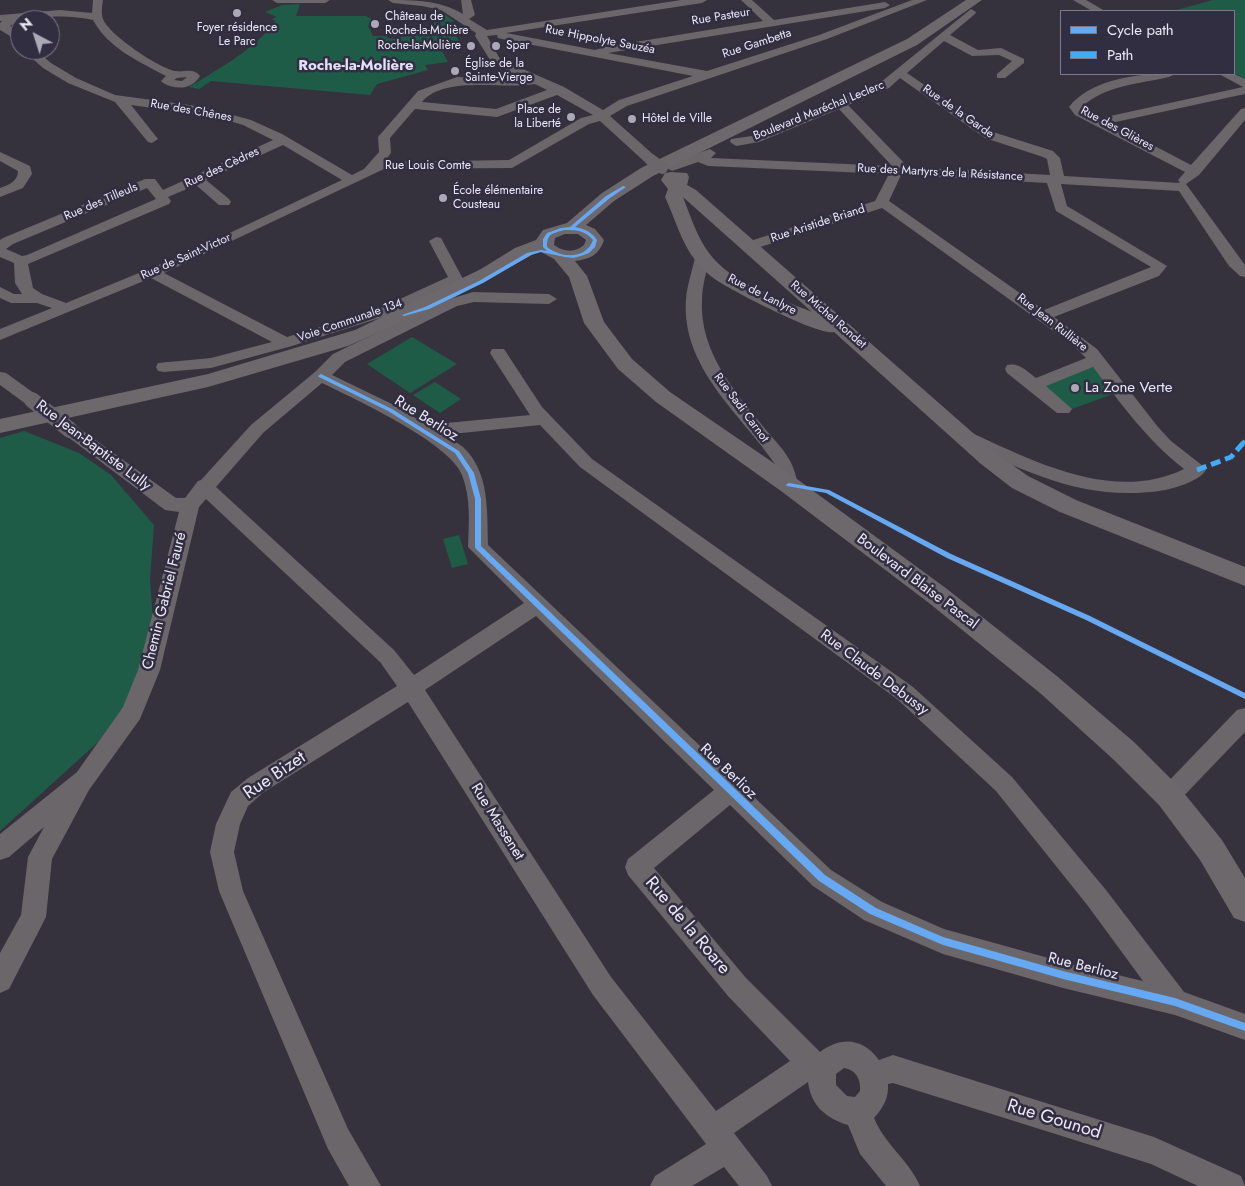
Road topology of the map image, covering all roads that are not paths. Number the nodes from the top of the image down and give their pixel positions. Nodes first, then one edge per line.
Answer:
1 (98, 0) edge
2 (277, 0) edge
3 (325, 0) edge
4 (393, 0) edge
5 (466, 0) edge
6 (702, 0) edge
7 (746, 0) edge
8 (922, 0) edge
9 (1078, 0) edge
10 (909, 5) junction
11 (978, 5) edge
12 (1098, 10) edge
13 (60, 12) edge
14 (98, 18) junction
15 (461, 19) junction
16 (10, 20) edge
17 (771, 23) junction
18 (10, 30) edge
19 (485, 32) junction
20 (943, 36) junction
21 (597, 54) junction
22 (39, 60) edge
23 (898, 73) junction
24 (173, 75) dead end
25 (707, 75) junction
26 (1164, 75) edge
27 (1227, 75) edge
28 (1001, 76) dead end
29 (538, 80) junction
30 (1245, 84) edge
31 (560, 90) junction
32 (1245, 90) edge
33 (120, 100) junction
34 (838, 103) junction
35 (411, 106) junction
36 (1245, 112) edge
37 (602, 116) junction
38 (1100, 122) junction
39 (152, 139) dead end
40 (283, 140) junction
41 (385, 153) junction
42 (0, 156) edge
43 (699, 157) junction
44 (480, 166) junction
45 (369, 171) junction
46 (901, 171) junction
47 (1194, 172) junction
48 (674, 175) junction
49 (1054, 179) junction
50 (197, 180) junction
51 (352, 180) junction
52 (624, 187) junction
53 (1183, 187) junction
54 (0, 193) edge
55 (160, 196) junction
56 (224, 202) dead end
57 (882, 202) junction
58 (572, 228) junction
59 (436, 241) dead end
60 (589, 244) junction
61 (748, 246) junction
62 (0, 247) edge
63 (552, 250) junction
64 (0, 252) edge
65 (702, 258) junction
66 (21, 261) junction
67 (1245, 273) edge
68 (152, 274) junction
69 (578, 276) junction
70 (0, 292) edge
71 (34, 299) junction
72 (549, 299) dead end
73 (64, 307) junction
74 (1044, 315) junction
75 (0, 335) edge
76 (853, 337) junction
77 (286, 343) junction
78 (498, 353) dead end
79 (1096, 360) junction
80 (164, 367) dead end
81 (1013, 369) dead end
82 (321, 376) junction
83 (0, 377) edge
84 (1034, 385) junction
85 (1062, 409) dead end
86 (543, 419) junction
87 (0, 426) edge
88 (422, 430) junction
89 (966, 437) junction
90 (789, 485) junction
91 (204, 486) junction
92 (190, 505) junction
93 (1245, 577) edge
94 (537, 606) junction
95 (411, 687) junction
96 (1245, 717) edge
97 (85, 779) junction
98 (730, 791) junction
99 (1168, 796) junction
100 (0, 849) edge
101 (1245, 907) edge
102 (0, 980) edge
103 (1175, 1002) junction
104 (1245, 1027) edge
105 (816, 1064) junction
106 (873, 1076) junction
107 (857, 1111) junction
108 (720, 1139) junction
109 (366, 1186) edge
110 (665, 1186) edge
111 (757, 1186) edge
112 (904, 1186) edge
113 (1231, 1186) edge

1 - 14 street
2 - 3 street
4 - 15 street
5 - 15 street
6 - 19 street
7 - 17 street
8 - 10 street, Rue Gambetta
9 - 12 street
10 - 17 street, Rue Pasteur
10 - 25 street, Rue Gambetta
11 - 20 street, Boulevard Maréchal Leclerc
11 - 52 main road
13 - 14 street
14 - 24 street
15 - 19 street
16 - 18 street
17 - 21 street, Rue Pasteur
19 - 21 street, Rue Hippolyte Sauzéa
19 - 29 street
20 - 23 street, Boulevard Maréchal Leclerc
20 - 28 street
21 - 25 street, Rue Hippolyte Sauzéa
22 - 33 street, Rue des Chênes
23 - 34 street, Boulevard Maréchal Leclerc
23 - 49 street, Rue de la Garde
25 - 37 street, Rue Gambetta
26 - 38 street, Rue des Glières
27 - 30 street
29 - 31 street
29 - 35 street, Rue Louis Comte
31 - 35 street
31 - 37 street
32 - 38 street
33 - 39 street
33 - 40 street, Rue des Chênes
34 - 43 street, Boulevard Maréchal Leclerc
34 - 46 street
35 - 41 street, Rue Louis Comte
36 - 47 street
37 - 44 street, Rue Louis Comte
37 - 48 street
38 - 47 street, Rue des Glières
40 - 50 street, Rue des Cèdres
40 - 51 street, Rue des Chênes
41 - 44 street
41 - 45 street, Rue Louis Comte
42 - 54 street
43 - 46 street, Rue des Martyrs de la Résistance
43 - 48 street, Boulevard Maréchal Leclerc
44 - 45 street, Rue Louis Comte
45 - 51 street, Rue de Saint-Victor
46 - 49 street, Rue des Martyrs de la Résistance
46 - 57 street, Rue Aristide Briand
47 - 53 street
48 - 61 main road, Rue Michel Rondet
48 - 65 main road
49 - 53 street, Rue des Martyrs de la Résistance
49 - 74 street, Rue de la Garde
50 - 55 street, Rue des Cèdres
50 - 56 street
51 - 68 street, Rue de Saint-Victor
52 - 58 main road
52 - 60 main road
53 - 67 street
55 - 62 street, Rue des Tilleuls
55 - 66 street, Rue des Tilleuls
57 - 61 street, Rue Aristide Briand
57 - 74 street, Rue Jean Rullière
58 - 60 main road
58 - 63 main road
59 - 77 street, Voie Communale 134
60 - 63 main road
60 - 69 main road
61 - 76 main road, Rue Michel Rondet
63 - 69 main road, Boulevard Blaise Pascal
63 - 87 main road
64 - 66 street
65 - 76 main road, Rue de Lanlyre
65 - 90 street, Rue Sadi Carnot
66 - 71 street
68 - 73 street, Rue de Saint-Victor
68 - 77 street, Voie Communale 134
69 - 90 main road, Boulevard Blaise Pascal
70 - 71 street
71 - 73 street
72 - 82 street, Chemin Gabriel Fauré
73 - 75 street, Rue de Saint-Victor
74 - 79 street, Rue Jean Rullière
76 - 89 main road, Rue Michel Rondet
77 - 80 street
78 - 86 street, Rue Claude Debussy
79 - 84 street
79 - 89 street, Rue Jean Rullière
81 - 84 street
82 - 88 street, Rue Berlioz
82 - 91 street, Chemin Gabriel Fauré
83 - 92 street, Rue Jean-Baptiste Lully, bridge
84 - 85 street
86 - 88 street
86 - 103 street, Rue Claude Debussy
88 - 94 street, Rue Berlioz
89 - 93 main road, Rue Michel Rondet
90 - 99 main road, Boulevard Blaise Pascal
91 - 92 street, Chemin Gabriel Fauré
91 - 95 street, Rue Massenet
92 - 97 street, Chemin Gabriel Fauré
94 - 95 street, Rue Bizet
94 - 98 street, Rue Berlioz
95 - 108 street, Rue Massenet
95 - 109 street, Rue Bizet
96 - 99 street
97 - 100 street, Chemin Gabriel Fauré
97 - 102 street
98 - 103 street, Rue Berlioz
98 - 105 street, Rue de la Roare
99 - 101 main road, Boulevard Blaise Pascal
103 - 104 street, Rue Berlioz
105 - 106 street
105 - 107 street
105 - 108 street
106 - 107 street
106 - 113 street, Rue Gounod
107 - 112 street
108 - 110 street
108 - 111 street, Rue Massenet

